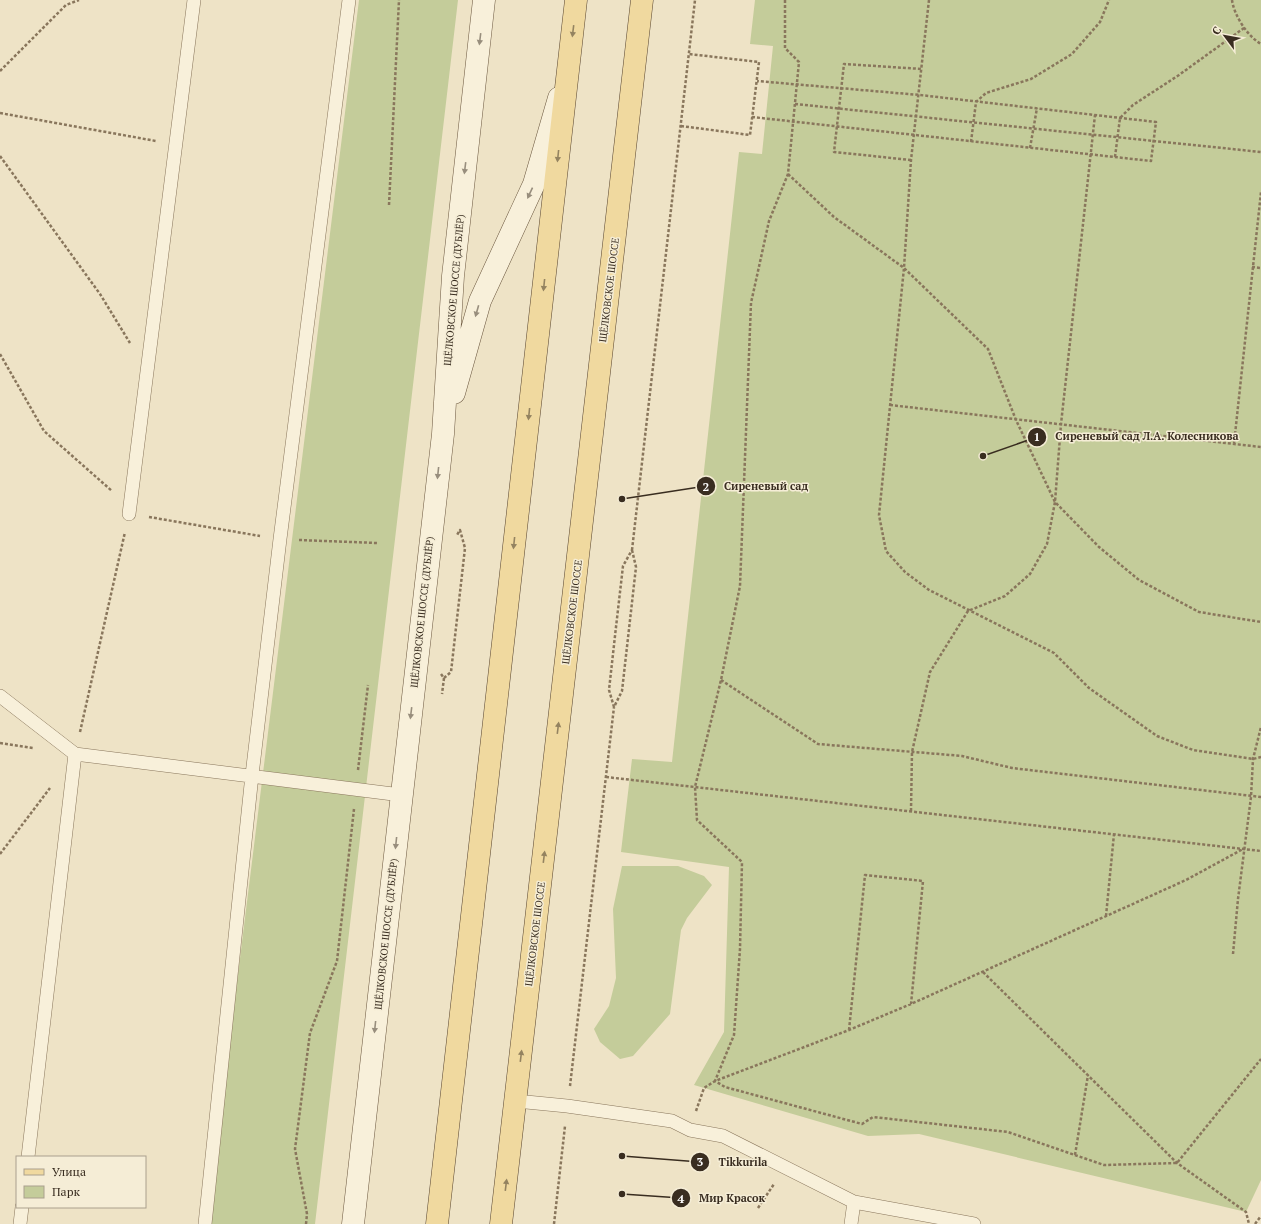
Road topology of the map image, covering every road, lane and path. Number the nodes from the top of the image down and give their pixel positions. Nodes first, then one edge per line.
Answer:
1 (79, 0) edge
2 (194, 0) edge
3 (348, 0) edge
4 (399, 0) edge
5 (484, 0) edge
6 (576, 0) edge
7 (642, 0) edge
8 (695, 0) edge
9 (785, 0) edge
10 (929, 0) edge
11 (1108, 0) edge
12 (1232, 0) edge
13 (1244, 28) junction
14 (1261, 44) edge
15 (689, 54) junction
16 (569, 61) junction
17 (922, 69) junction
18 (0, 71) edge
19 (757, 81) junction
20 (797, 85) junction
21 (841, 87) junction
22 (920, 95) junction
23 (976, 102) junction
24 (795, 104) junction
25 (838, 108) junction
26 (1037, 108) junction
27 (0, 114) edge
28 (1096, 115) junction
29 (752, 117) junction
30 (917, 117) junction
31 (1120, 118) junction
32 (794, 122) junction
33 (974, 122) junction
34 (681, 126) junction
35 (836, 126) junction
36 (1034, 130) junction
37 (914, 135) junction
38 (1093, 136) junction
39 (1117, 138) junction
40 (971, 142) junction
41 (1153, 142) junction
42 (176, 145) junction
43 (1030, 148) junction
44 (1261, 152) edge
45 (1091, 155) junction
46 (0, 156) edge
47 (1115, 157) junction
48 (911, 160) junction
49 (788, 174) junction
50 (1261, 192) edge
51 (389, 205) dead end
52 (1252, 267) junction
53 (904, 268) junction
54 (1261, 268) edge
55 (0, 354) edge
56 (147, 371) junction
57 (890, 405) junction
58 (1016, 420) junction
59 (1061, 424) junction
60 (443, 434) junction
61 (1234, 444) junction
62 (1259, 446) edge
63 (1261, 451) edge
64 (1055, 502) junction
65 (129, 514) junction
66 (280, 539) junction
67 (377, 543) dead end
68 (465, 548) dead end
69 (632, 550) junction
70 (968, 611) junction
71 (1261, 622) edge
72 (444, 678) dead end
73 (721, 680) junction
74 (368, 685) dead end
75 (0, 696) edge
76 (614, 707) junction
77 (1261, 727) edge
78 (0, 743) edge
79 (38, 749) dead end
80 (912, 752) junction
81 (75, 754) junction
82 (1261, 757) edge
83 (1253, 759) junction
84 (252, 775) junction
85 (606, 776) junction
86 (52, 785) dead end
87 (696, 788) junction
88 (356, 789) junction
89 (401, 794) junction
90 (1251, 797) junction
91 (1261, 797) edge
92 (911, 811) junction
93 (1114, 834) junction
94 (1244, 849) junction
95 (1261, 851) edge
96 (0, 854) edge
97 (1106, 916) junction
98 (1233, 954) dead end
99 (983, 972) junction
100 (911, 1004) junction
101 (850, 1030) junction
102 (1261, 1059) edge
103 (1088, 1074) junction
104 (715, 1081) junction
105 (704, 1088) dead end
106 (516, 1101) junction
107 (568, 1106) junction
108 (1075, 1155) junction
109 (28, 1156) edge
110 (1177, 1163) junction
111 (786, 1167) junction
112 (854, 1202) junction
113 (22, 1208) edge
114 (758, 1208) dead end
115 (1261, 1216) edge
116 (20, 1224) edge
117 (205, 1224) edge
118 (306, 1224) edge
119 (353, 1224) edge
120 (437, 1224) edge
121 (501, 1224) edge
122 (554, 1224) edge
123 (851, 1224) edge
124 (974, 1224) edge
125 (1249, 1224) edge
126 (1255, 1224) edge

1 - 18 path
2 - 42 lane
3 - 66 lane
4 - 51 path
5 -> 60 street, ЩЁЛКОВСКОЕ ШОССЕ (ДУБЛЁР)
6 -> 16 main road
106 -> 7 main road, ЩЁЛКОВСКОЕ ШОССЕ
8 - 15 path
9 - 20 path
10 - 17 path
11 - 23 path
12 - 13 path
13 - 14 path
13 - 31 path
15 - 19 path
15 - 34 path
16 -> 60 street
16 -> 120 main road
17 - 21 path
17 - 22 path
19 - 20 path
19 - 29 path
20 - 21 path
20 - 24 path
21 - 22 path
21 - 25 path
22 - 23 path
22 - 30 path
23 - 26 path
23 - 33 path
24 - 25 path
24 - 32 path
25 - 30 path
25 - 35 path
26 - 28 path
26 - 36 path
27 - 42 path
28 - 31 path
28 - 38 path
29 - 32 path
29 - 34 path
30 - 33 path
30 - 37 path
31 - 39 path
31 - 41 path
32 - 35 path
32 - 49 path
33 - 36 path
33 - 40 path
34 - 69 path
35 - 37 path
35 - 48 path
36 - 38 path
36 - 43 path
37 - 40 path
37 - 48 path
38 - 39 path
38 - 45 path
39 - 41 path
39 - 47 path
40 - 43 path
41 - 44 path
41 - 47 path
42 - 56 lane
43 - 45 path
45 - 47 path
45 - 59 path
46 - 56 path
48 - 53 path
49 - 53 path
49 - 73 path
50 - 52 path
52 - 54 path
52 - 61 path
53 - 57 path
53 - 58 path
55 - 65 path
56 - 65 lane
57 - 58 path
57 - 70 path
58 - 59 path
58 - 64 path
59 - 61 path
59 - 64 path
60 -> 89 street, ЩЁЛКОВСКОЕ ШОССЕ (ДУБЛЁР)
61 - 62 path
62 - 63 path
64 - 70 path
64 - 71 path
65 - 66 path
65 - 81 path
66 - 67 path
66 - 84 lane
68 - 72 path
69 - 76 path
69 - 76 path
70 - 80 path
70 - 83 path
73 - 80 path
73 - 87 path
74 - 88 path
75 - 81 lane
76 - 85 path
77 - 83 path
78 - 79 path
80 - 90 path
80 - 92 path
81 - 84 lane
81 - 109 lane
82 - 83 path
83 - 90 path
84 - 88 lane
84 - 117 lane
85 - 87 path
85 - 107 path
86 - 96 path
87 - 92 path
87 - 104 path
88 - 89 lane
88 - 118 path
89 -> 119 street, ЩЁЛКОВСКОЕ ШОССЕ (ДУБЛЁР)
90 - 91 path
90 - 94 path
92 - 93 path
93 - 94 path
93 - 97 path
94 - 95 path
94 - 97 path
94 - 98 path
97 - 99 path
99 - 100 path
99 - 103 path
100 - 101 path
100 - 101 path
101 - 104 path
102 - 110 path
103 - 108 path
103 - 110 path
104 - 105 path
104 - 108 path
106 - 107 lane
121 -> 106 main road, ЩЁЛКОВСКОЕ ШОССЕ
107 - 111 lane
107 - 122 path
108 - 110 path
110 - 125 path
111 - 112 lane
111 - 114 path
112 - 123 lane
112 - 124 lane
113 - 116 lane
115 - 126 path

